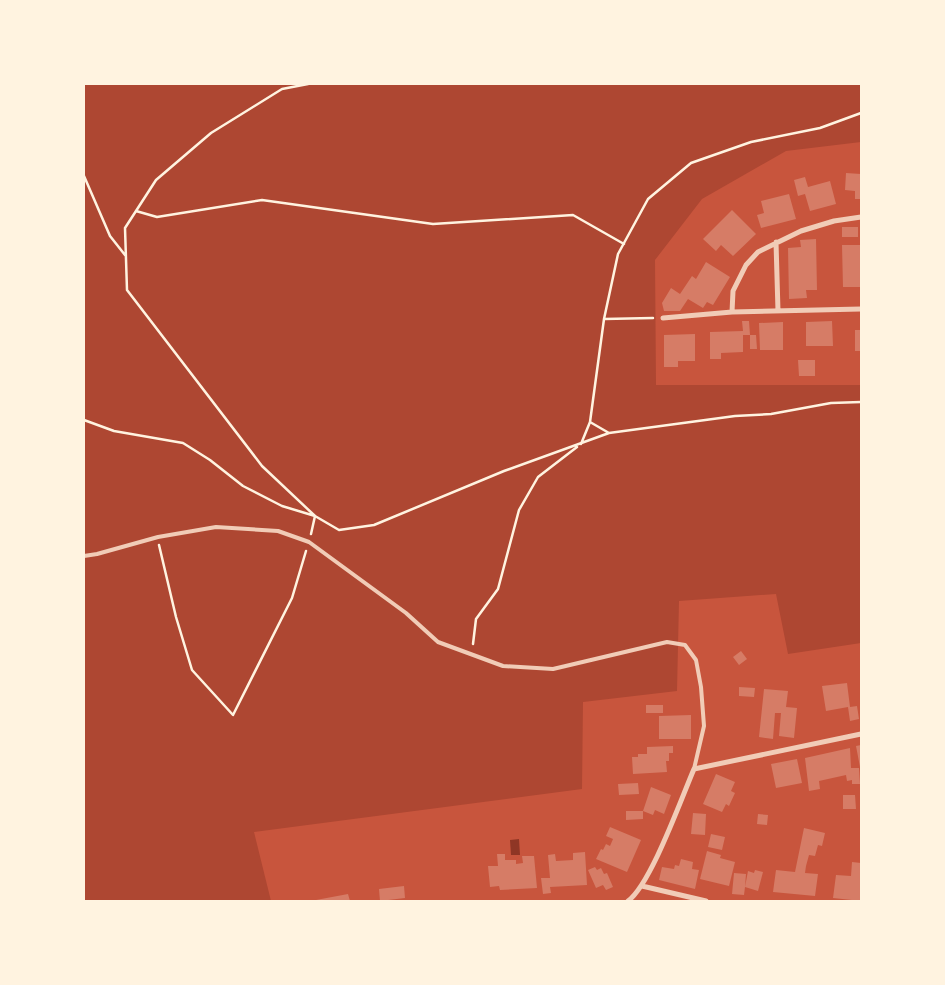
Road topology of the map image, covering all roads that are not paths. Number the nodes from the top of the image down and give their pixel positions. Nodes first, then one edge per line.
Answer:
1 (861, 218) edge
2 (776, 242) junction
3 (861, 309) edge
4 (778, 311) junction
5 (732, 312) junction
6 (663, 318) road end
7 (84, 556) edge
8 (861, 734) edge
9 (694, 769) junction
10 (642, 886) junction
11 (628, 901) edge
12 (706, 901) edge

1 - 2 street
2 - 4 street
2 - 5 street
3 - 4 street
4 - 5 street
5 - 6 street
7 - 9 lane
8 - 9 street
9 - 10 street
10 - 11 street
10 - 12 street

